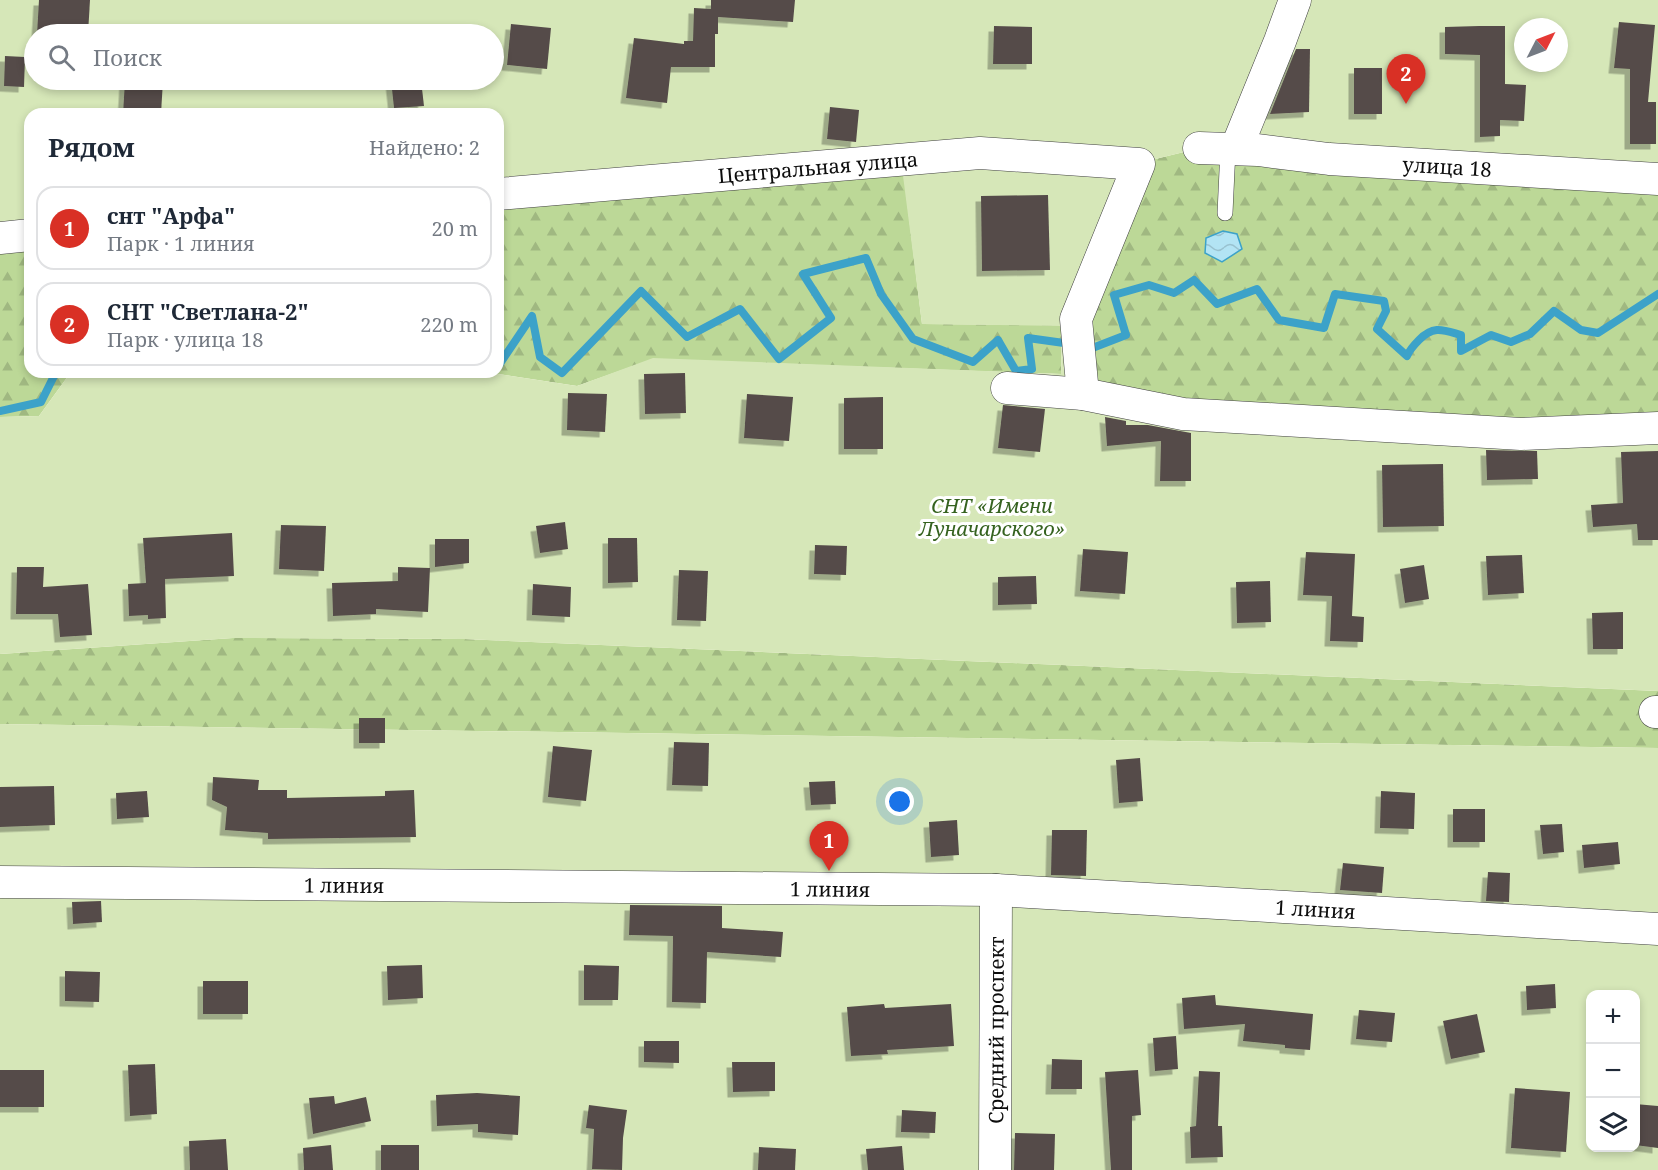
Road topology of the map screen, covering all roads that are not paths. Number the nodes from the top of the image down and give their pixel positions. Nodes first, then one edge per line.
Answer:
1 (1295, 0) edge
2 (1221, 148) junction
3 (1658, 179) edge
4 (504, 193) edge
5 (1225, 213) dead end
6 (24, 236) edge
7 (0, 238) edge
8 (1008, 388) dead end
9 (1083, 394) junction
10 (1658, 428) edge
11 (0, 882) edge
12 (996, 890) junction
13 (1658, 929) edge
14 (995, 1170) edge

1 - 2 street
2 - 3 street, улица 18
2 - 5 lane
4 - 9 street, Центральная улица
6 - 7 street
8 - 9 street
9 - 10 street
11 - 12 street, 1 линия
12 - 13 street, 1 линия
12 - 14 street, Средний проспект

